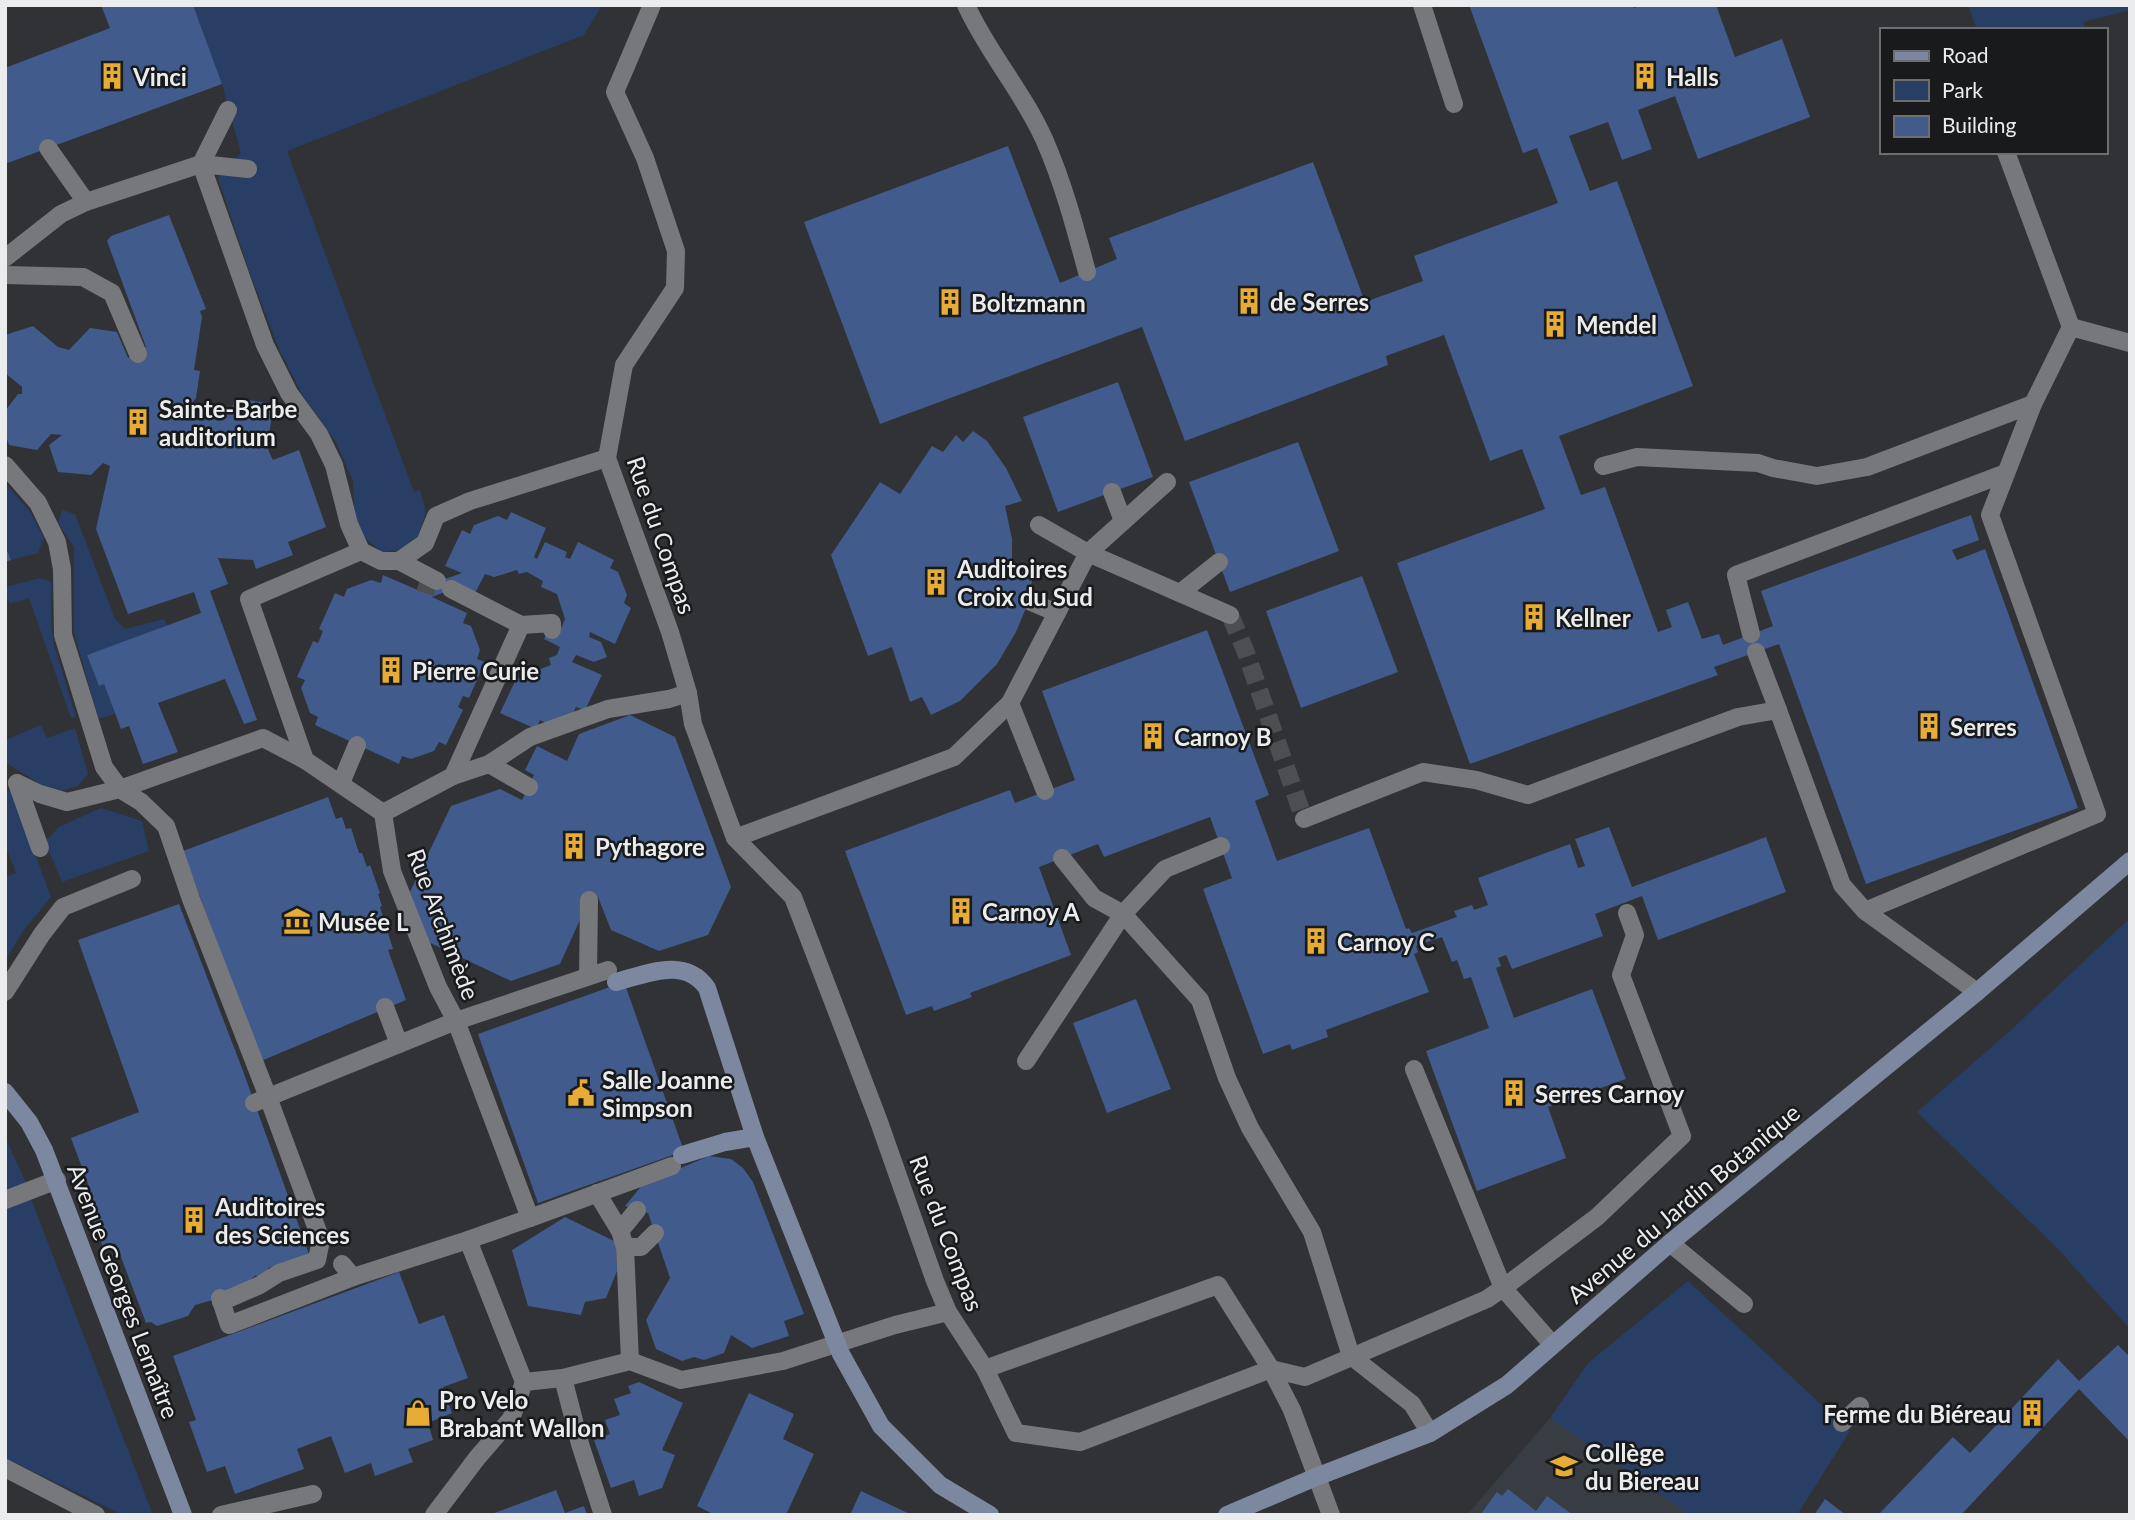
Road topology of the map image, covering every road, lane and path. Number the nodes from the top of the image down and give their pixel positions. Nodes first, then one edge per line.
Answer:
1 (652, 5) edge
2 (966, 5) edge
3 (1422, 5) edge
4 (1454, 104) dead end
5 (228, 110) dead end
6 (48, 148) dead end
7 (2007, 154) edge
8 (201, 163) junction
9 (248, 169) dead end
10 (86, 202) junction
11 (5, 258) edge
12 (1087, 272) dead end
13 (5, 275) edge
14 (2071, 327) junction
15 (2130, 343) edge
16 (138, 354) dead end
17 (2033, 404) junction
18 (607, 458) junction
19 (5, 465) edge
20 (1603, 466) dead end
21 (2006, 473) junction
22 (1167, 482) dead end
23 (1112, 492) dead end
24 (1124, 521) junction
25 (1039, 525) dead end
26 (361, 551) junction
27 (1088, 553) junction
28 (399, 561) junction
29 (1219, 562) dead end
30 (1180, 593) junction
31 (1029, 601) dead end
32 (1057, 613) junction
33 (1230, 615) tunnel mouth
34 (521, 625) junction
35 (552, 630) dead end
36 (1751, 634) dead end
37 (1756, 652) dead end
38 (688, 693) junction
39 (1010, 703) junction
40 (1778, 710) junction
41 (357, 745) dead end
42 (305, 761) junction
43 (489, 764) junction
44 (453, 776) junction
45 (11, 780) edge
46 (341, 783) junction
47 (529, 787) dead end
48 (120, 789) junction
49 (1045, 791) dead end
50 (383, 813) junction
51 (1304, 819) dead end
52 (735, 838) junction
53 (1221, 846) dead end
54 (40, 848) dead end
55 (1062, 858) dead end
56 (2130, 861) edge
57 (132, 879) dead end
58 (589, 900) dead end
59 (1865, 911) junction
60 (1627, 913) dead end
61 (1123, 914) junction
62 (588, 976) junction
63 (5, 992) edge
64 (1977, 992) junction
65 (385, 1007) dead end
66 (456, 1021) junction
67 (399, 1044) junction
68 (1026, 1061) dead end
69 (1414, 1069) dead end
70 (5, 1092) edge
71 (261, 1100) junction
72 (755, 1137) junction
73 (57, 1180) junction
74 (597, 1193) junction
75 (5, 1200) edge
76 (637, 1210) dead end
77 (530, 1218) junction
78 (655, 1233) dead end
79 (622, 1239) junction
80 (468, 1240) junction
81 (1670, 1243) junction
82 (1503, 1288) junction
83 (1744, 1304) dead end
84 (947, 1312) junction
85 (1552, 1344) junction
86 (1351, 1356) junction
87 (783, 1360) junction
88 (630, 1361) junction
89 (985, 1369) junction
90 (1271, 1369) junction
91 (562, 1378) junction
92 (787, 1379) dead end
93 (524, 1382) junction
94 (1860, 1406) dead end
95 (1842, 1423) dead end
96 (1430, 1433) junction
97 (5, 1468) edge
98 (1316, 1477) junction
99 (313, 1494) dead end
100 (96, 1515) edge
101 (183, 1515) edge
102 (221, 1515) edge
103 (435, 1515) edge
104 (603, 1515) edge
105 (990, 1515) edge
106 (1227, 1515) edge
107 (1331, 1515) edge

1 - 18 street, Rue du Compas
2 - 12 street
3 - 4 street
5 - 8 street
6 - 10 street
7 - 14 street
8 - 9 street
8 - 10 street
8 - 26 street
10 - 11 street
13 - 16 street
14 - 15 street
14 - 17 street
17 - 20 street
17 - 21 street
18 - 28 street
18 - 38 street, Rue du Compas
19 - 48 street
21 - 36 street
21 - 59 street
22 - 24 street
23 - 24 street
24 - 27 street
25 - 27 street
26 - 28 street
26 - 42 street
27 - 30 street
27 - 32 street
28 - 34 street
29 - 30 street
30 - 33 street
31 - 32 street
32 - 39 street
34 - 35 street
34 - 44 street
37 - 40 street
38 - 43 street
38 - 52 street, Rue du Compas
39 - 49 street
39 - 52 street
40 - 51 street
40 - 59 street
41 - 46 street
42 - 46 street
42 - 48 street
43 - 44 street
43 - 47 street
44 - 50 street
45 - 48 street
45 - 54 street
46 - 50 street
48 - 71 street
50 - 66 street, Rue Archimède
52 - 84 street, Rue du Compas
53 - 61 street
55 - 61 street
56 - 64 street, Avenue du Jardin Botanique
57 - 63 street
58 - 62 street
59 - 64 street
60 - 82 street
61 - 68 street
61 - 86 street
62 - 66 street
62 - 72 street
64 - 81 street, Avenue du Jardin Botanique
65 - 67 street
66 - 67 street
66 - 77 street, Rue Archimède
67 - 71 street
69 - 82 street
70 - 73 street, Avenue Georges Lemaître
71 - 80 street
72 - 74 street
72 - 105 street
73 - 75 street
73 - 101 street, Avenue Georges Lemaître
74 - 77 street
74 - 79 street
76 - 79 street
77 - 80 street
78 - 79 street
79 - 88 street
80 - 93 street
81 - 83 street
81 - 85 street, Avenue du Jardin Botanique
82 - 85 street
82 - 86 street
84 - 87 street
84 - 89 street, Rue du Compas
85 - 96 street, Avenue du Jardin Botanique
86 - 90 street
86 - 96 street
87 - 88 street
87 - 92 street
88 - 91 street
89 - 90 street, Rue du Compas
89 - 90 street
90 - 98 street
91 - 93 street
91 - 104 street
93 - 103 street
94 - 95 street
96 - 98 street, Avenue du Jardin Botanique
97 - 100 street
98 - 106 street, Avenue du Jardin Botanique
98 - 107 street
99 - 102 street

